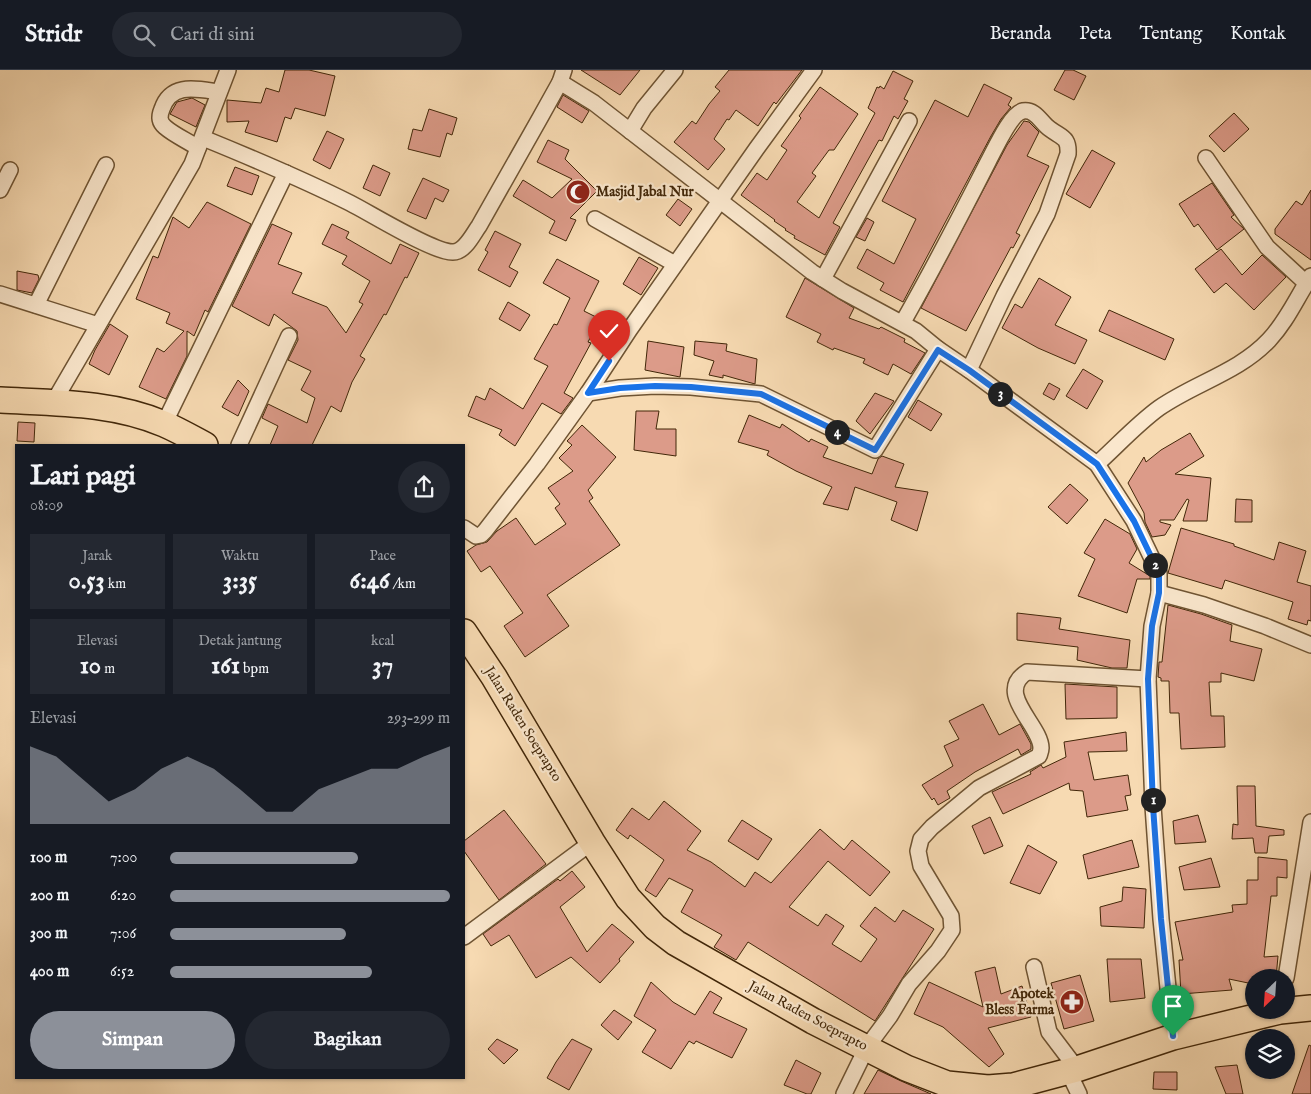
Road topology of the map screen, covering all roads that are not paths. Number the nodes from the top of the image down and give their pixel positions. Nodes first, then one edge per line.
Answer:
1 (228, 70) edge
2 (675, 70) edge
3 (814, 70) edge
4 (562, 76) edge
5 (219, 92) junction
6 (909, 121) dead end
7 (630, 131) junction
8 (200, 143) junction
9 (1206, 158) dead end
10 (106, 165) dead end
11 (10, 170) dead end
12 (286, 173) junction
13 (0, 190) edge
14 (720, 202) junction
15 (596, 219) dead end
16 (675, 264) junction
17 (823, 279) junction
18 (1309, 279) edge
19 (0, 294) edge
20 (36, 306) junction
21 (903, 322) junction
22 (98, 325) junction
23 (289, 336) dead end
24 (938, 350) junction
25 (969, 370) junction
26 (588, 393) junction
27 (0, 400) edge
28 (53, 403) junction
29 (164, 424) junction
30 (203, 444) edge
31 (239, 444) edge
32 (1097, 464) junction
33 (465, 529) edge
34 (1159, 593) junction
35 (465, 634) edge
36 (1311, 645) edge
37 (1148, 679) junction
38 (1311, 822) edge
39 (592, 842) junction
40 (465, 936) edge
41 (1034, 966) dead end
42 (1287, 969) edge
43 (1311, 1008) edge
44 (1295, 1009) edge
45 (1245, 1019) edge
46 (1173, 1036) junction
47 (867, 1047) junction
48 (1072, 1070) junction
49 (946, 1089) edge
50 (844, 1094) edge
51 (1079, 1094) edge

1 - 5 street
2 - 7 street
3 - 14 street
4 - 7 street
4 - 12 street
5 - 8 street
5 - 8 street
6 - 17 street
7 - 14 street
8 - 12 street
8 - 22 street
9 - 18 street
10 - 20 street
11 - 13 street
12 - 29 street
14 - 16 street
14 - 17 street
15 - 16 street
16 - 26 street
17 - 21 street
18 - 32 street
19 - 20 street
20 - 22 street
21 - 24 street
21 - 25 street
22 - 28 street
23 - 31 street
24 - 25 street
24 - 26 street
25 - 32 street
26 - 33 street
27 - 28 highway
28 - 29 highway
29 - 30 highway
32 - 34 street
34 - 36 street
34 - 37 street
35 - 39 highway, Jalan Raden Soeprapto
37 - 46 street
37 - 47 street
38 - 42 street
39 - 40 street
39 - 47 highway, Jalan Raden Soeprapto
41 - 48 street
43 - 44 highway, Jalan Raden Soeprapto
45 - 46 highway, Jalan Raden Soeprapto
46 - 48 highway, Jalan Raden Soeprapto
47 - 49 highway, Jalan Raden Soeprapto
47 - 50 street
48 - 49 highway, Jalan Raden Soeprapto
48 - 51 street

